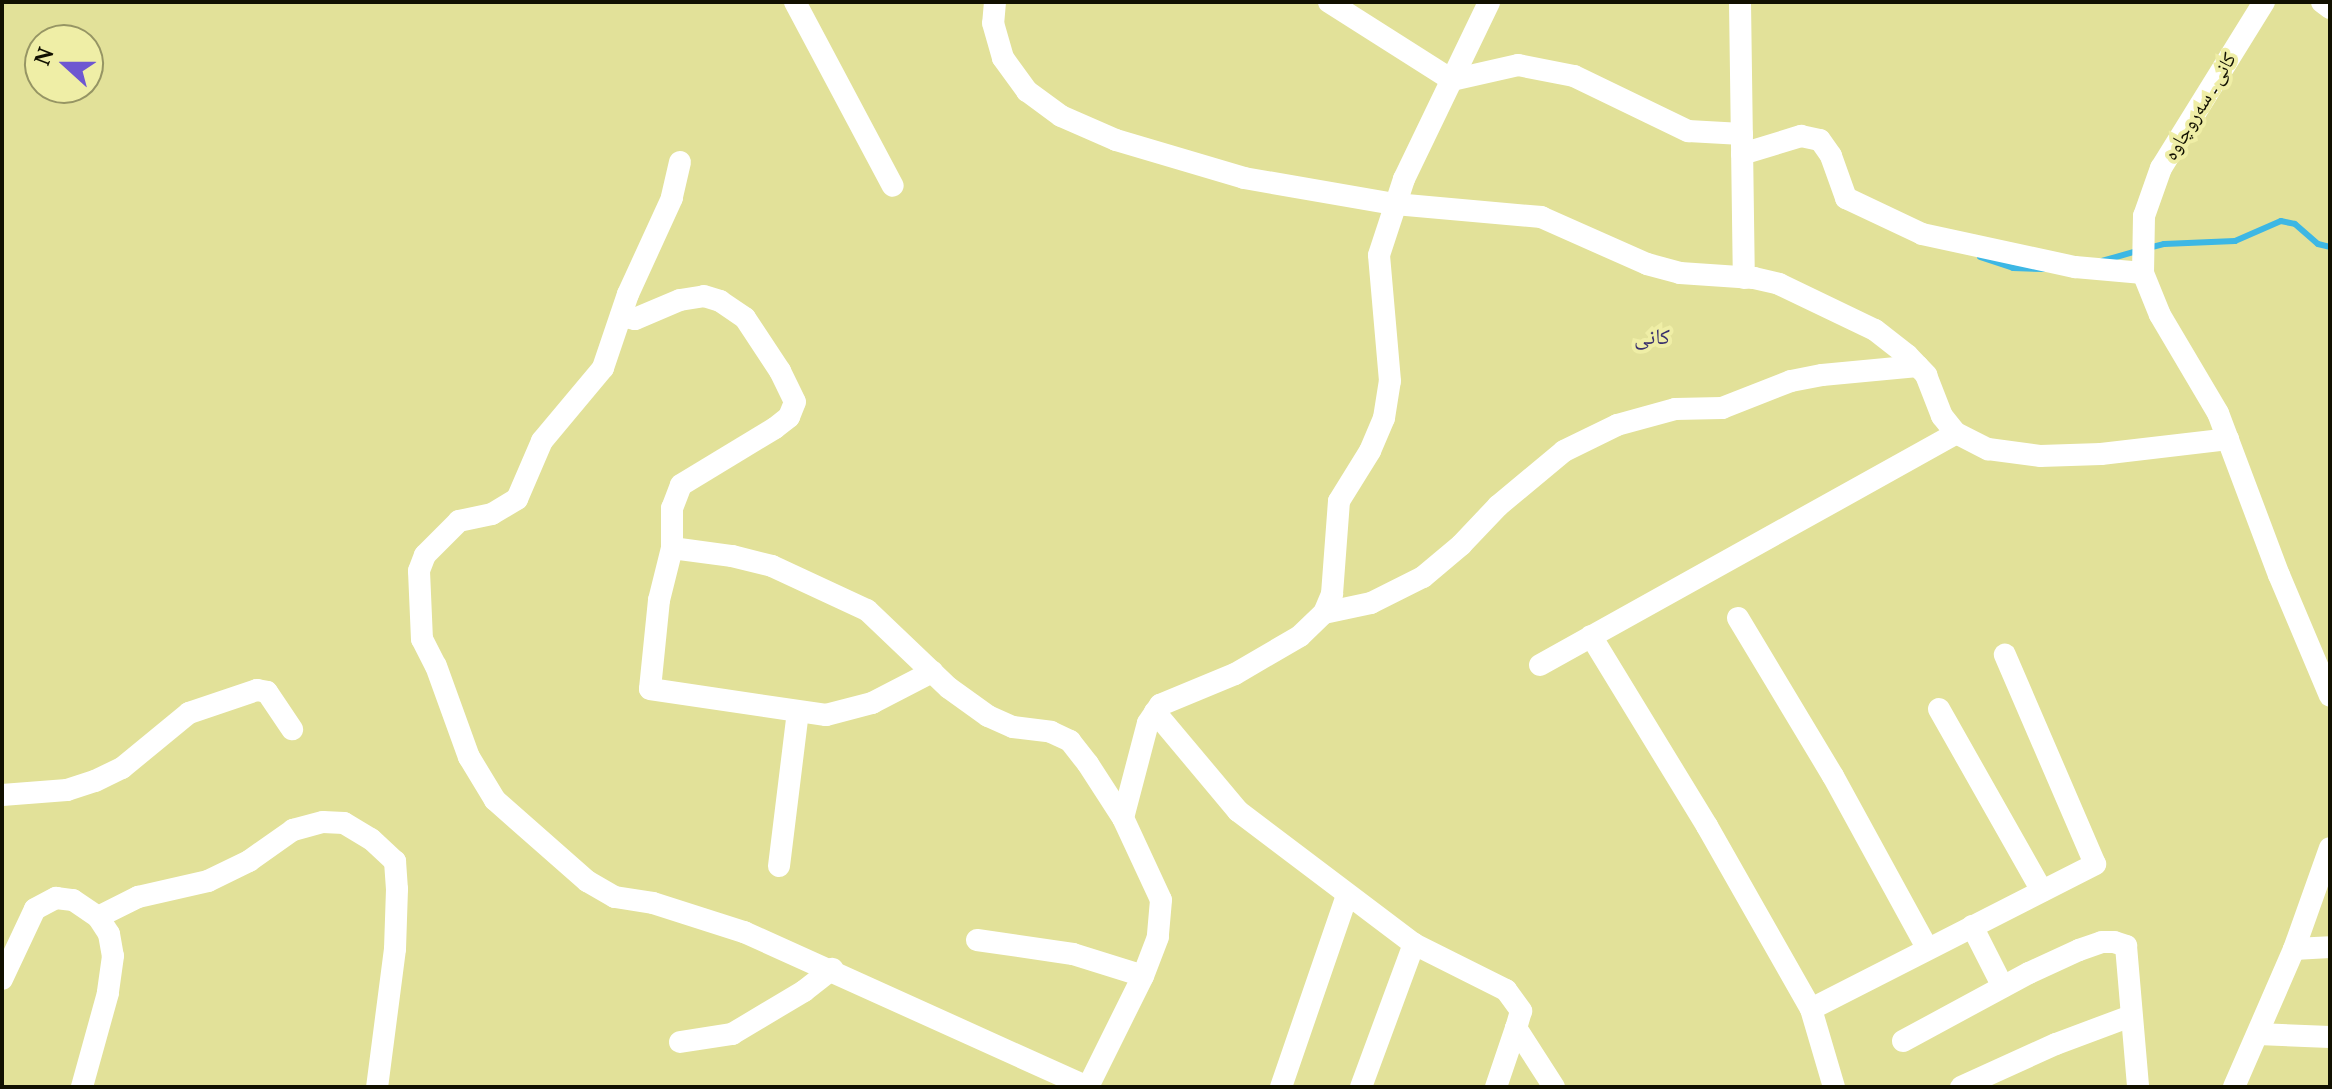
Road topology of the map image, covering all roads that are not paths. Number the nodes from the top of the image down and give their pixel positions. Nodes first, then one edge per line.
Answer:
1 (795, 2) edge
2 (995, 2) edge
3 (1329, 2) edge
4 (1489, 2) edge
5 (1740, 2) edge
6 (2264, 2) edge
7 (2322, 2) edge
8 (2330, 8) edge
9 (1452, 80) junction
10 (1742, 144) junction
11 (680, 162) dead end
12 (893, 186) dead end
13 (1395, 204) junction
14 (2143, 273) junction
15 (1744, 278) junction
16 (621, 316) junction
17 (1918, 366) junction
18 (1956, 433) junction
19 (2228, 439) junction
20 (672, 548) junction
21 (1324, 613) junction
22 (1738, 618) dead end
23 (1591, 636) junction
24 (2005, 655) dead end
25 (1540, 665) dead end
26 (932, 672) junction
27 (2330, 696) edge
28 (1939, 709) dead end
29 (798, 712) junction
30 (1155, 712) junction
31 (292, 729) dead end
32 (2, 795) edge
33 (1123, 818) junction
34 (2330, 848) edge
35 (779, 866) dead end
36 (2042, 891) junction
37 (1347, 895) junction
38 (98, 917) junction
39 (1972, 926) junction
40 (977, 940) dead end
41 (1414, 944) junction
42 (2330, 947) edge
43 (1927, 948) junction
44 (2294, 949) junction
45 (832, 969) junction
46 (1143, 976) junction
47 (2, 979) edge
48 (2003, 987) junction
49 (1811, 1009) junction
50 (2131, 1016) junction
51 (1516, 1028) junction
52 (2258, 1034) junction
53 (2330, 1037) edge
54 (1903, 1041) dead end
55 (680, 1042) dead end
56 (82, 1087) edge
57 (377, 1087) edge
58 (1088, 1087) edge
59 (1281, 1087) edge
60 (1361, 1087) edge
61 (1496, 1087) edge
62 (1554, 1087) edge
63 (1834, 1087) edge
64 (1961, 1087) edge
65 (2138, 1087) edge
66 (2234, 1087) edge

1 - 12 street
2 - 13 street
3 - 9 street
4 - 9 street
5 - 10 street
6 - 14 street, کانی ـ سەروچاوە
7 - 8 street
9 - 10 street
9 - 13 street
10 - 14 street
10 - 15 street
11 - 16 street
13 - 15 street
13 - 21 street
14 - 19 street
15 - 17 street
16 - 20 street
16 - 45 street
17 - 18 street
17 - 21 street
18 - 19 street
18 - 23 street
19 - 27 street
20 - 26 street
20 - 29 street
21 - 30 street
22 - 43 street
23 - 25 street
23 - 49 street
24 - 36 street
26 - 29 street
26 - 33 street
28 - 36 street
29 - 35 street
30 - 33 street
30 - 37 street
31 - 32 street
33 - 46 street
34 - 44 street
36 - 39 street
37 - 41 street
37 - 59 street
38 - 47 street
38 - 56 street
38 - 57 street
39 - 43 street
39 - 48 street
40 - 46 street
41 - 51 street
41 - 60 street
42 - 44 street
43 - 49 street
44 - 52 street
45 - 55 street
45 - 58 street
46 - 58 street
48 - 50 street
48 - 54 street
49 - 63 street
50 - 64 street
50 - 65 street
51 - 61 street
51 - 62 street
52 - 53 street
52 - 66 street

